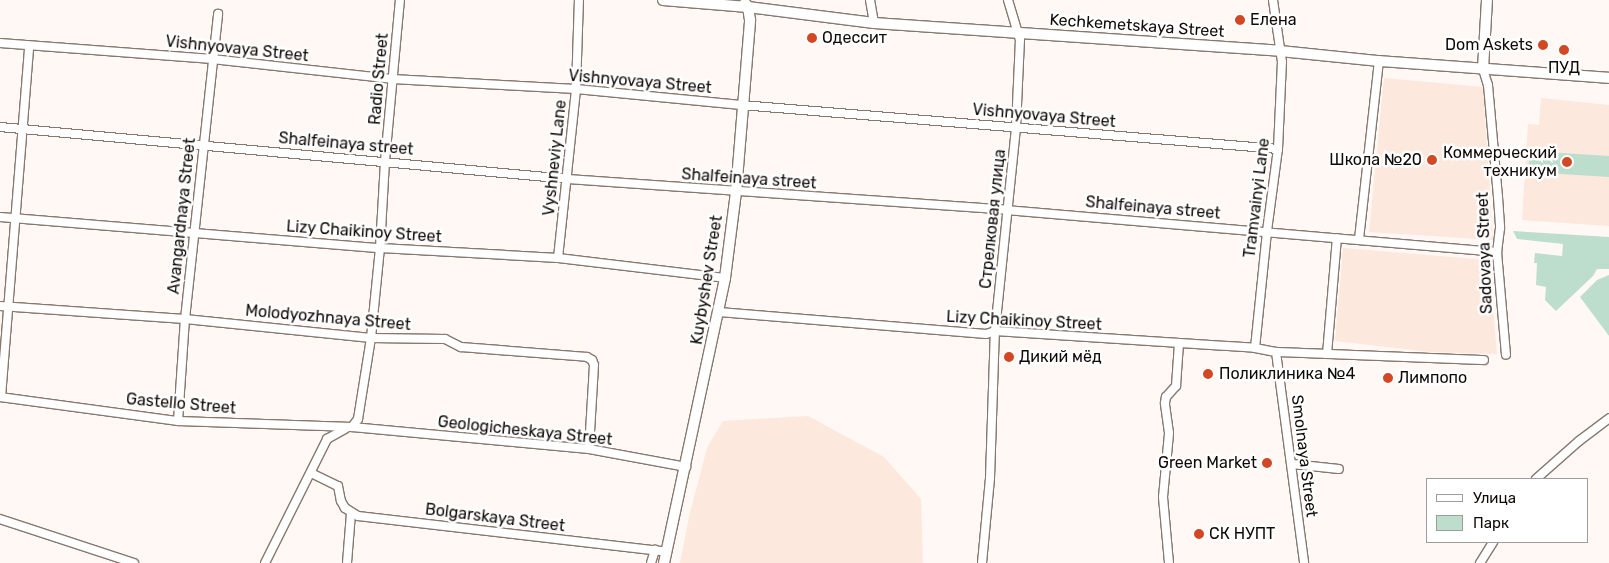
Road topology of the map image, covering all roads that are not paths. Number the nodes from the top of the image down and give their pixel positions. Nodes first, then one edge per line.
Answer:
1 (400, 0) edge
2 (579, 0) edge
3 (663, 0) edge
4 (870, 0) edge
5 (1008, 0) edge
6 (1273, 0) edge
7 (1487, 0) edge
8 (746, 3) edge
9 (218, 14) dead end
10 (874, 24) junction
11 (1019, 32) junction
12 (0, 43) edge
13 (29, 46) junction
14 (1280, 52) junction
15 (212, 59) junction
16 (1379, 62) junction
17 (1483, 69) junction
18 (1609, 78) edge
19 (392, 79) junction
20 (576, 90) junction
21 (741, 106) junction
22 (0, 127) edge
23 (1016, 127) junction
24 (24, 129) junction
25 (202, 146) junction
26 (1278, 149) junction
27 (385, 161) junction
28 (568, 179) junction
29 (736, 192) junction
30 (1007, 210) junction
31 (0, 217) edge
32 (17, 218) junction
33 (1267, 231) junction
34 (196, 232) junction
35 (1337, 238) junction
36 (1359, 239) junction
37 (380, 248) junction
38 (1497, 252) junction
39 (558, 258) junction
40 (726, 278) junction
41 (4, 307) edge
42 (720, 312) junction
43 (185, 319) junction
44 (995, 331) junction
45 (371, 338) junction
46 (1179, 343) junction
47 (1254, 348) junction
48 (1276, 352) junction
49 (1327, 354) junction
50 (1506, 355) dead end
51 (1484, 360) dead end
52 (1, 397) edge
53 (1609, 418) edge
54 (178, 421) junction
55 (356, 428) junction
56 (589, 449) junction
57 (1292, 464) junction
58 (686, 467) junction
59 (1339, 469) dead end
60 (311, 473) junction
61 (1537, 478) edge
62 (351, 513) junction
63 (0, 519) edge
64 (1492, 543) edge
65 (655, 550) junction
66 (667, 552) junction
67 (134, 563) edge
68 (265, 563) edge
69 (346, 563) edge
70 (651, 563) edge
71 (664, 563) edge
72 (982, 563) edge
73 (1169, 563) edge
74 (1304, 563) edge
75 (1480, 563) edge

1 - 19 street, Radio Street
2 - 20 street, Vyshneviy Lane
3 - 8 main road, Kechkemetskaya Street
4 - 10 street
5 - 11 street, Стрелковая улица
6 - 14 street, Tramvainyi Lane
7 - 17 main road, Sadovaya Street
8 - 10 main road, Kechkemetskaya Street
8 - 21 main road, Kuybyshev Street
9 - 15 street, Avangardnaya Street
10 - 11 main road, Kechkemetskaya Street
11 - 14 main road, Kechkemetskaya Street
11 - 23 street, Стрелковая улица
12 - 13 street, Vishnyovaya Street
13 - 15 street, Vishnyovaya Street
13 - 24 street
14 - 16 main road, Kechkemetskaya Street
14 - 26 street, Tramvainyi Lane
15 - 19 street, Vishnyovaya Street
15 - 25 street, Avangardnaya Street
16 - 17 main road, Kechkemetskaya Street
16 - 36 street
17 - 18 main road, Kechkemetskaya Street
17 - 38 street, Sadovaya Street
19 - 20 street, Vishnyovaya Street
19 - 27 street, Radio Street
20 - 21 street, Vishnyovaya Street
20 - 28 street, Vyshneviy Lane
21 - 23 street, Vishnyovaya Street
21 - 29 main road, Kuybyshev Street
22 - 24 street, Shalfeinaya street
23 - 26 street, Vishnyovaya Street
23 - 30 street, Стрелковая улица
24 - 25 street, Shalfeinaya street
24 - 32 street
25 - 27 street, Shalfeinaya street
25 - 34 street, Avangardnaya Street
26 - 33 street, Tramvainyi Lane
27 - 28 street, Shalfeinaya street
27 - 37 street, Radio Street
28 - 29 street, Shalfeinaya street
28 - 39 street, Vyshneviy Lane
29 - 30 street, Shalfeinaya street
29 - 40 main road, Kuybyshev Street
30 - 33 street, Shalfeinaya street
30 - 44 street, Стрелковая улица
31 - 32 street, Lizy Chaikinoy Street
32 - 34 street, Lizy Chaikinoy Street
32 - 41 street
33 - 35 street, Shalfeinaya street
33 - 47 street, Tramvainyi Lane
34 - 37 street, Lizy Chaikinoy Street
34 - 43 street, Avangardnaya Street
35 - 36 street, Shalfeinaya street
35 - 49 street
36 - 38 street, Shalfeinaya street
37 - 39 street, Lizy Chaikinoy Street
37 - 45 street, Radio Street
38 - 50 street, Sadovaya Street
39 - 40 street, Lizy Chaikinoy Street
40 - 42 main road, Kuybyshev Street
41 - 43 street, Molodyozhnaya Street
41 - 52 street
42 - 44 street, Lizy Chaikinoy Street
42 - 58 main road, Kuybyshev Street
43 - 45 street, Molodyozhnaya Street
43 - 54 street, Avangardnaya Street
44 - 46 street, Lizy Chaikinoy Street
44 - 72 street, Стрелковая улица
45 - 55 street, Radio Street
45 - 56 street, Molodyozhnaya Street
46 - 47 street, Lizy Chaikinoy Street
46 - 73 street
47 - 48 street, Lizy Chaikinoy Street
48 - 49 street, Lizy Chaikinoy Street
48 - 57 street, Smolnaya Street
49 - 51 street, Lizy Chaikinoy Street
52 - 54 street, Gastello Street
53 - 61 street
54 - 55 street, Gastello Street
55 - 56 street, Geologicheskaya Street
55 - 60 street
56 - 58 street, Geologicheskaya Street
57 - 59 street
57 - 74 street, Smolnaya Street
58 - 66 main road, Kuybyshev Street
60 - 62 street
60 - 68 street
62 - 65 street, Bolgarskaya Street
62 - 69 street
63 - 67 street
64 - 75 street
65 - 66 street, Bolgarskaya Street
65 - 70 street
66 - 71 main road, Kuybyshev Street

